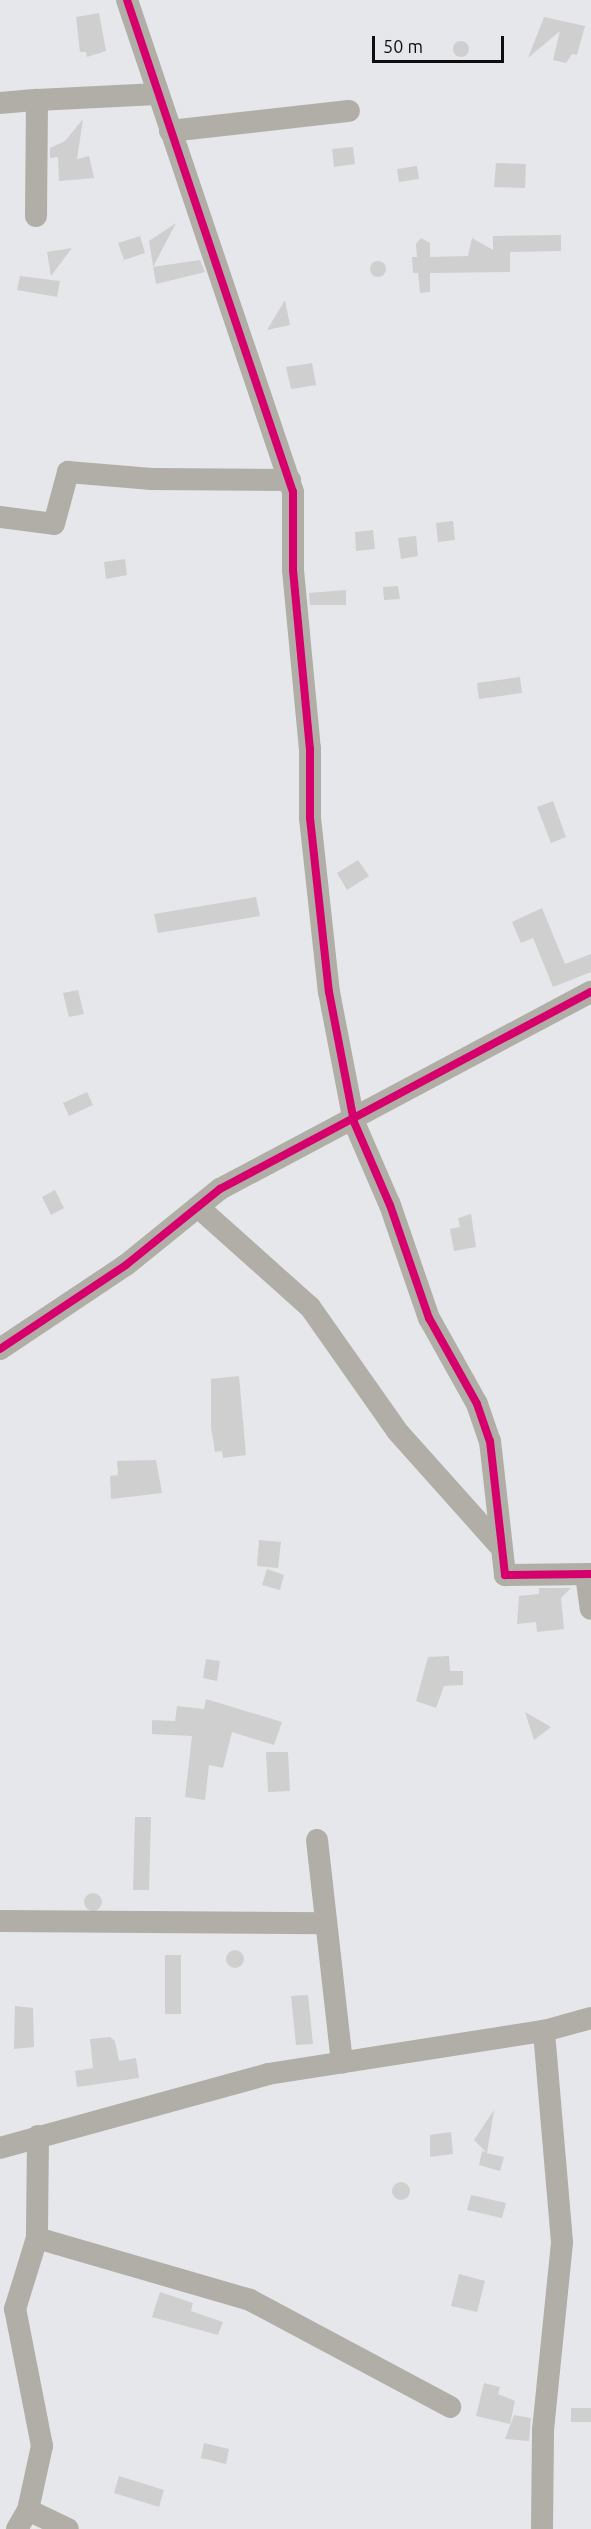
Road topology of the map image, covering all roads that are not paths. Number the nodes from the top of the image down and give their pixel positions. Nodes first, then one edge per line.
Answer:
1 (127, 0) edge
2 (157, 94) junction
3 (38, 100) junction
4 (0, 103) edge
5 (349, 111) dead end
6 (170, 131) junction
7 (36, 216) dead end
8 (290, 480) junction
9 (0, 517) edge
10 (591, 992) edge
11 (354, 1122) junction
12 (198, 1207) junction
13 (0, 1349) edge
14 (498, 1544) junction
15 (589, 1575) edge
16 (591, 1609) edge
17 (317, 1840) dead end
18 (0, 1921) edge
19 (326, 1923) junction
20 (591, 2018) edge
21 (544, 2031) junction
22 (342, 2063) junction
23 (38, 2136) junction
24 (0, 2148) edge
25 (37, 2238) junction
26 (450, 2407) dead end
27 (22, 2519) edge
28 (68, 2529) edge
29 (542, 2529) edge

1 - 2 street
2 - 3 street
2 - 6 street
3 - 4 street
3 - 7 street
5 - 6 street
6 - 8 street
8 - 9 street
8 - 11 street
10 - 11 street
11 - 12 street
11 - 14 street
12 - 13 street
12 - 14 street
14 - 15 street
15 - 16 street
17 - 19 street
18 - 19 street
19 - 22 street
20 - 21 street
21 - 22 street
21 - 29 street
22 - 23 street
23 - 24 street
23 - 25 street
25 - 26 street
25 - 27 street
27 - 28 street

